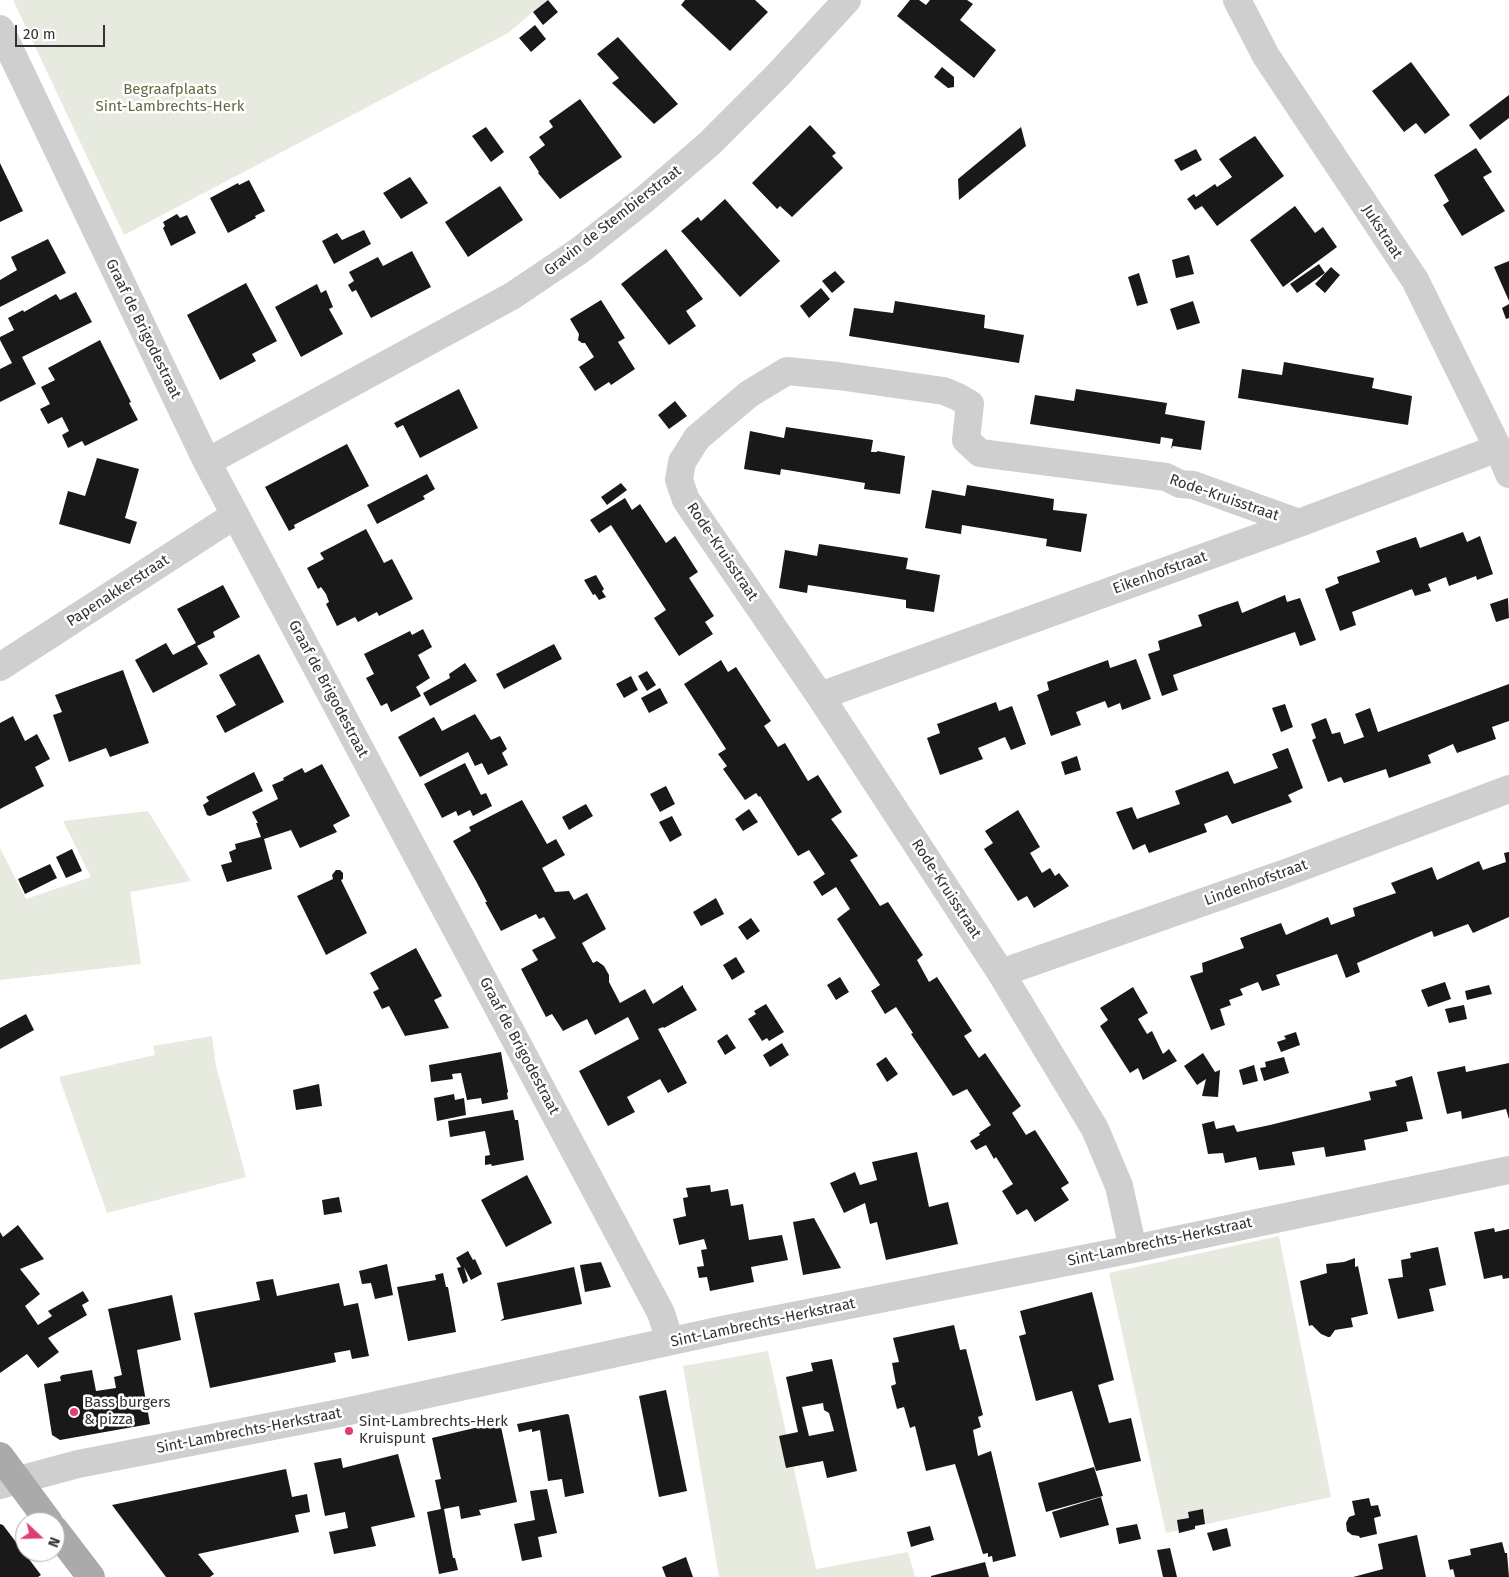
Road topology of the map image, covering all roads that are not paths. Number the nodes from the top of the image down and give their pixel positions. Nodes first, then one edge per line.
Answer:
1 (847, 0) edge
2 (1236, 0) edge
3 (0, 29) edge
4 (1498, 448) junction
5 (207, 462) junction
6 (1509, 474) edge
7 (235, 515) junction
8 (1299, 523) junction
9 (0, 667) edge
10 (820, 696) junction
11 (1509, 789) edge
12 (1001, 973) junction
13 (1509, 1170) edge
14 (1133, 1248) junction
15 (670, 1341) junction
16 (0, 1456) edge
17 (9, 1482) edge
18 (39, 1512) edge
19 (65, 1543) edge
20 (91, 1577) edge

1 - 5 street, Gravin de Stembierstraat
2 - 4 street, Jukstraat
3 - 5 street, Graaf de Brigodestraat
4 - 6 street, Jukstraat
4 - 8 street, Eikenhofstraat
5 - 7 street, Graaf de Brigodestraat
7 - 9 street, Papenakkerstraat
7 - 15 street, Graaf de Brigodestraat
8 - 10 street, Eikenhofstraat
8 - 10 street, Rode-Kruisstraat
10 - 12 street, Rode-Kruisstraat
11 - 12 street, Lindenhofstraat
12 - 14 street, Rode-Kruisstraat
13 - 14 street, Sint-Lambrechts-Herkstraat
14 - 15 street, Sint-Lambrechts-Herkstraat
15 - 17 street, Sint-Lambrechts-Herkstraat
16 - 17 main road
17 - 18 main road
19 - 20 main road

